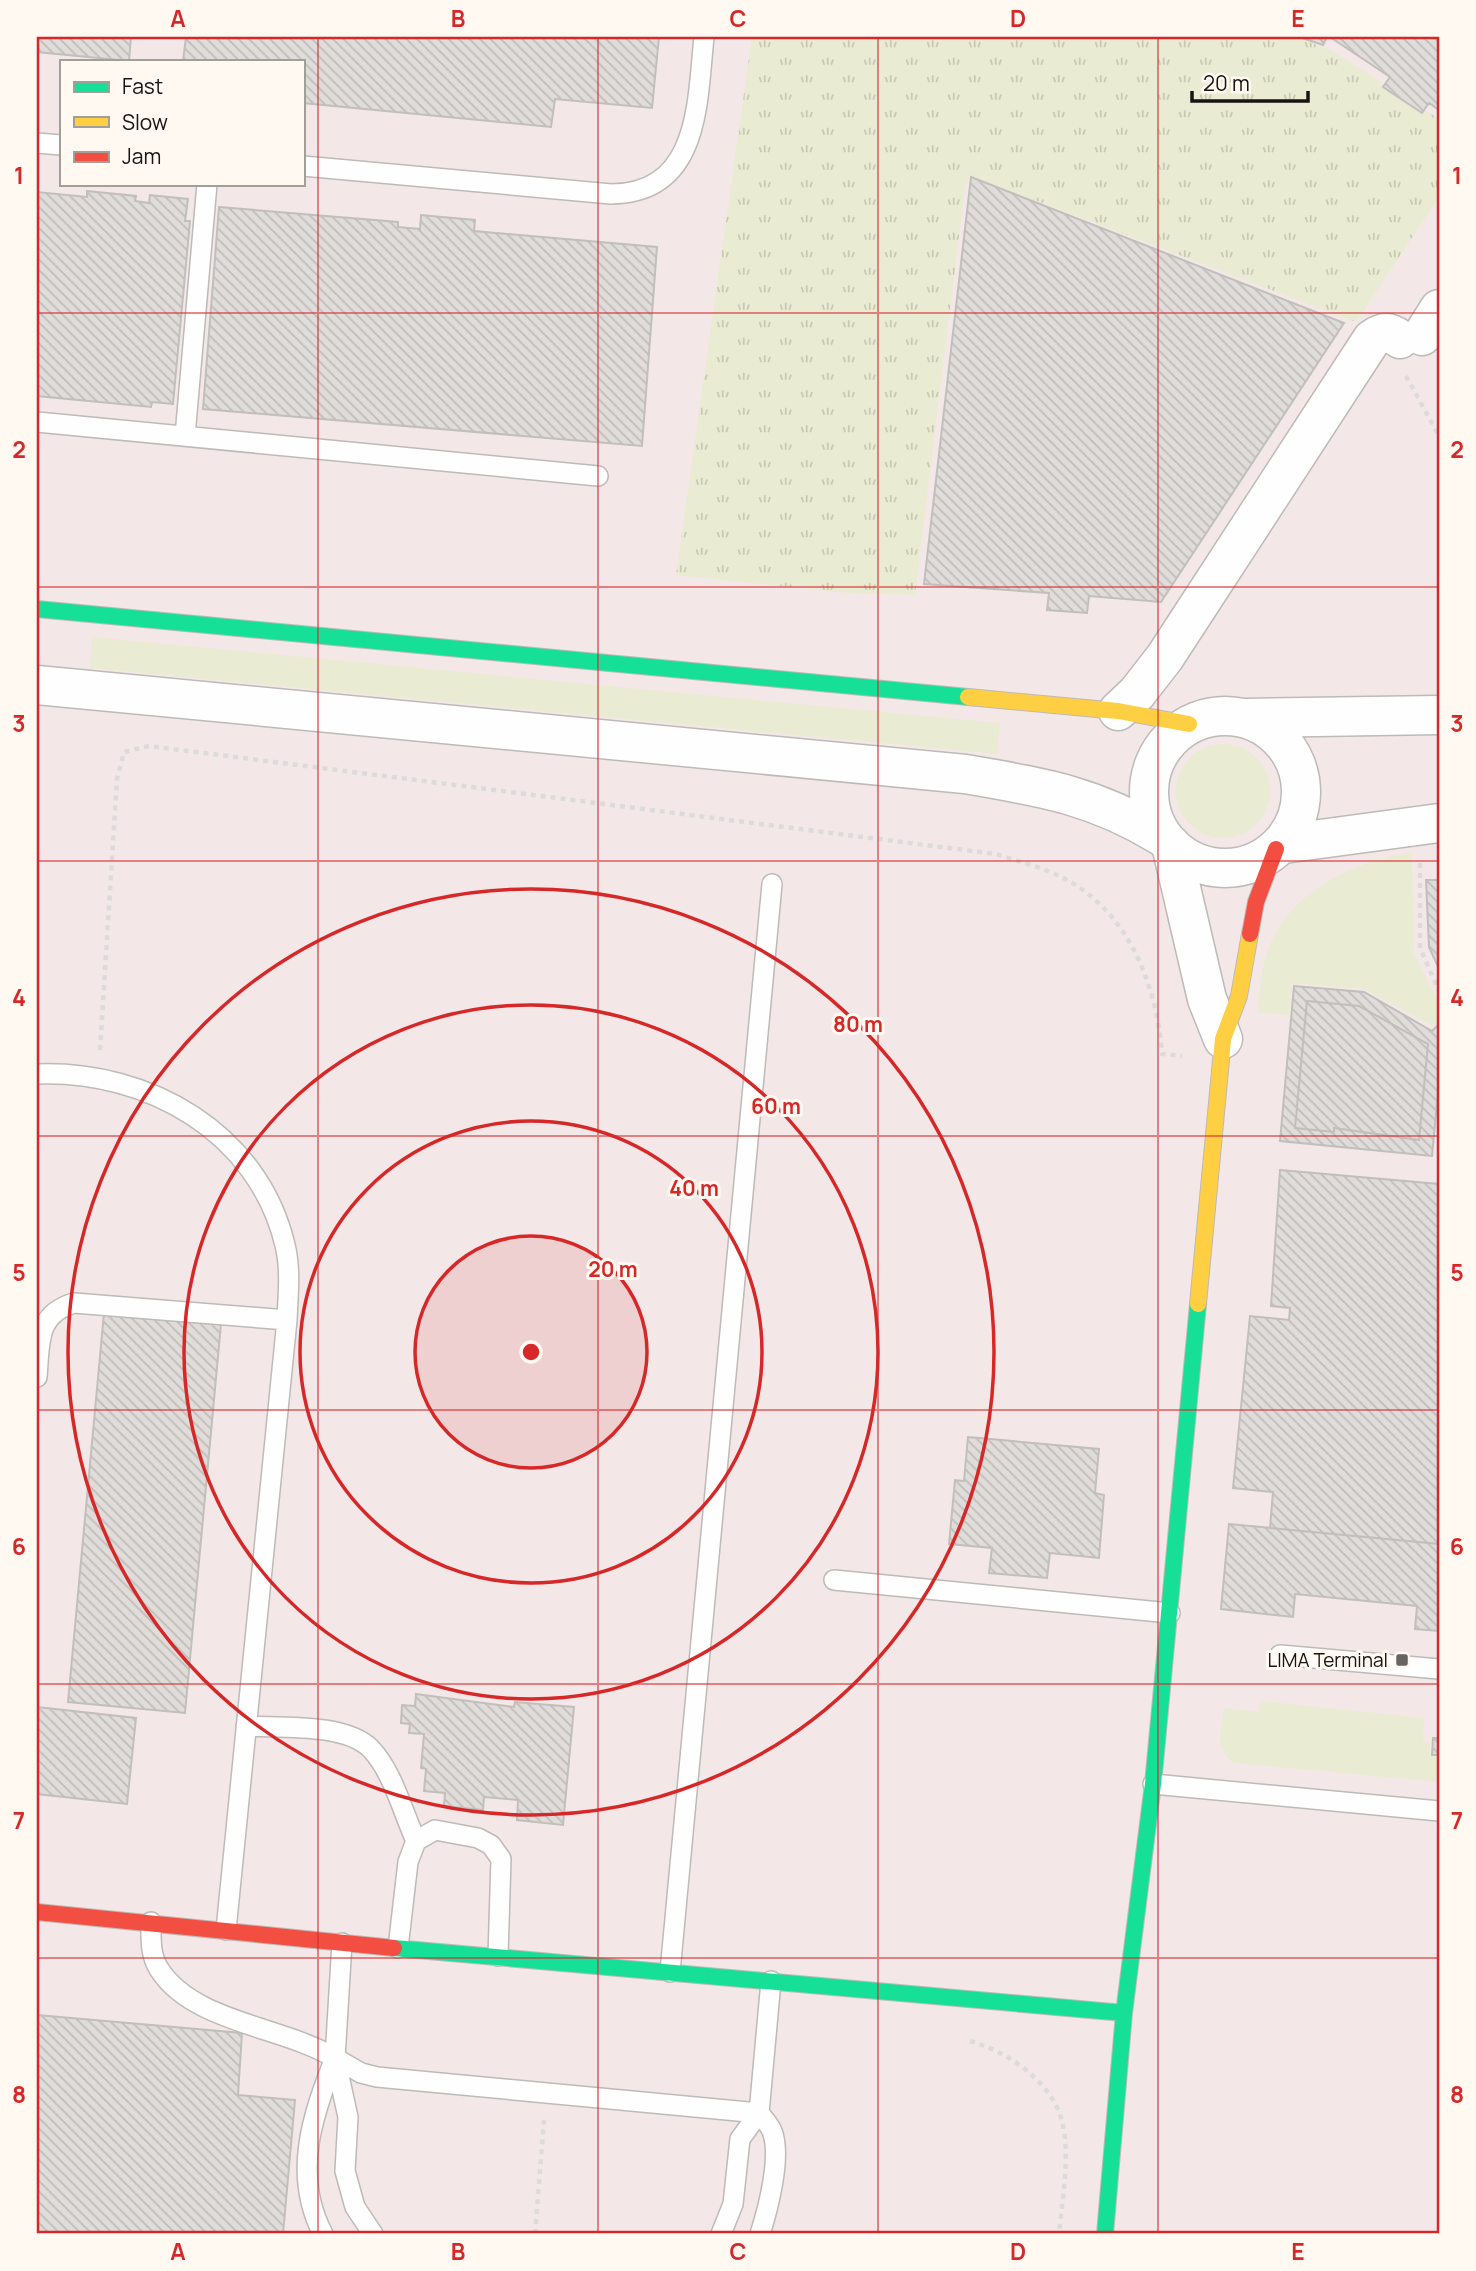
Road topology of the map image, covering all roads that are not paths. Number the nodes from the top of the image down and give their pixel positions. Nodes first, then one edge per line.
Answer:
1 (704, 37) edge
2 (37, 143) edge
3 (60, 145) edge
4 (304, 166) edge
5 (206, 186) edge
6 (1420, 328) edge
7 (37, 422) edge
8 (185, 436) junction
9 (598, 476) dead end
10 (37, 609) edge
11 (37, 685) edge
12 (1118, 711) junction
13 (1439, 715) edge
14 (1246, 718) junction
15 (1189, 724) junction
16 (1437, 823) edge
17 (1166, 840) junction
18 (1280, 846) junction
19 (772, 884) dead end
20 (1222, 1049) junction
21 (37, 1074) edge
22 (287, 1320) junction
23 (37, 1377) edge
24 (834, 1580) dead end
25 (1170, 1613) junction
26 (1280, 1655) dead end
27 (1439, 1669) edge
28 (246, 1726) junction
29 (1153, 1784) junction
30 (1439, 1811) edge
31 (416, 1842) junction
32 (37, 1912) edge
33 (151, 1922) junction
34 (226, 1930) junction
35 (342, 1943) junction
36 (398, 1948) junction
37 (498, 1956) junction
38 (670, 1972) junction
39 (771, 1981) junction
40 (1124, 2013) junction
41 (335, 2058) junction
42 (759, 2113) junction
43 (323, 2234) edge
44 (373, 2234) edge
45 (721, 2234) edge
46 (760, 2234) edge
47 (1105, 2234) edge

1 - 4 lane
2 - 3 lane
5 - 8 lane
6 - 12 street
7 - 8 lane
8 - 9 lane
10 - 12 street
11 - 17 street
12 - 15 street
13 - 14 street
14 - 15 street
14 - 18 street
15 - 17 street
16 - 18 street
17 - 18 street
17 - 20 street
18 - 20 street
19 - 38 lane
20 - 25 street
21 - 22 lane
22 - 23 lane
22 - 28 lane
24 - 25 lane
25 - 29 street
26 - 27 lane
28 - 31 lane
28 - 34 lane
29 - 30 lane
29 - 40 street
31 - 36 lane
31 - 37 lane
32 - 33 street
33 - 34 street
33 - 41 lane
34 - 35 street
35 - 36 street
35 - 41 lane
36 - 37 street
37 - 38 street
38 - 39 street
39 - 40 street
39 - 42 lane
40 - 47 street
41 - 42 lane
41 - 43 lane
41 - 44 lane
42 - 45 lane
42 - 46 lane

